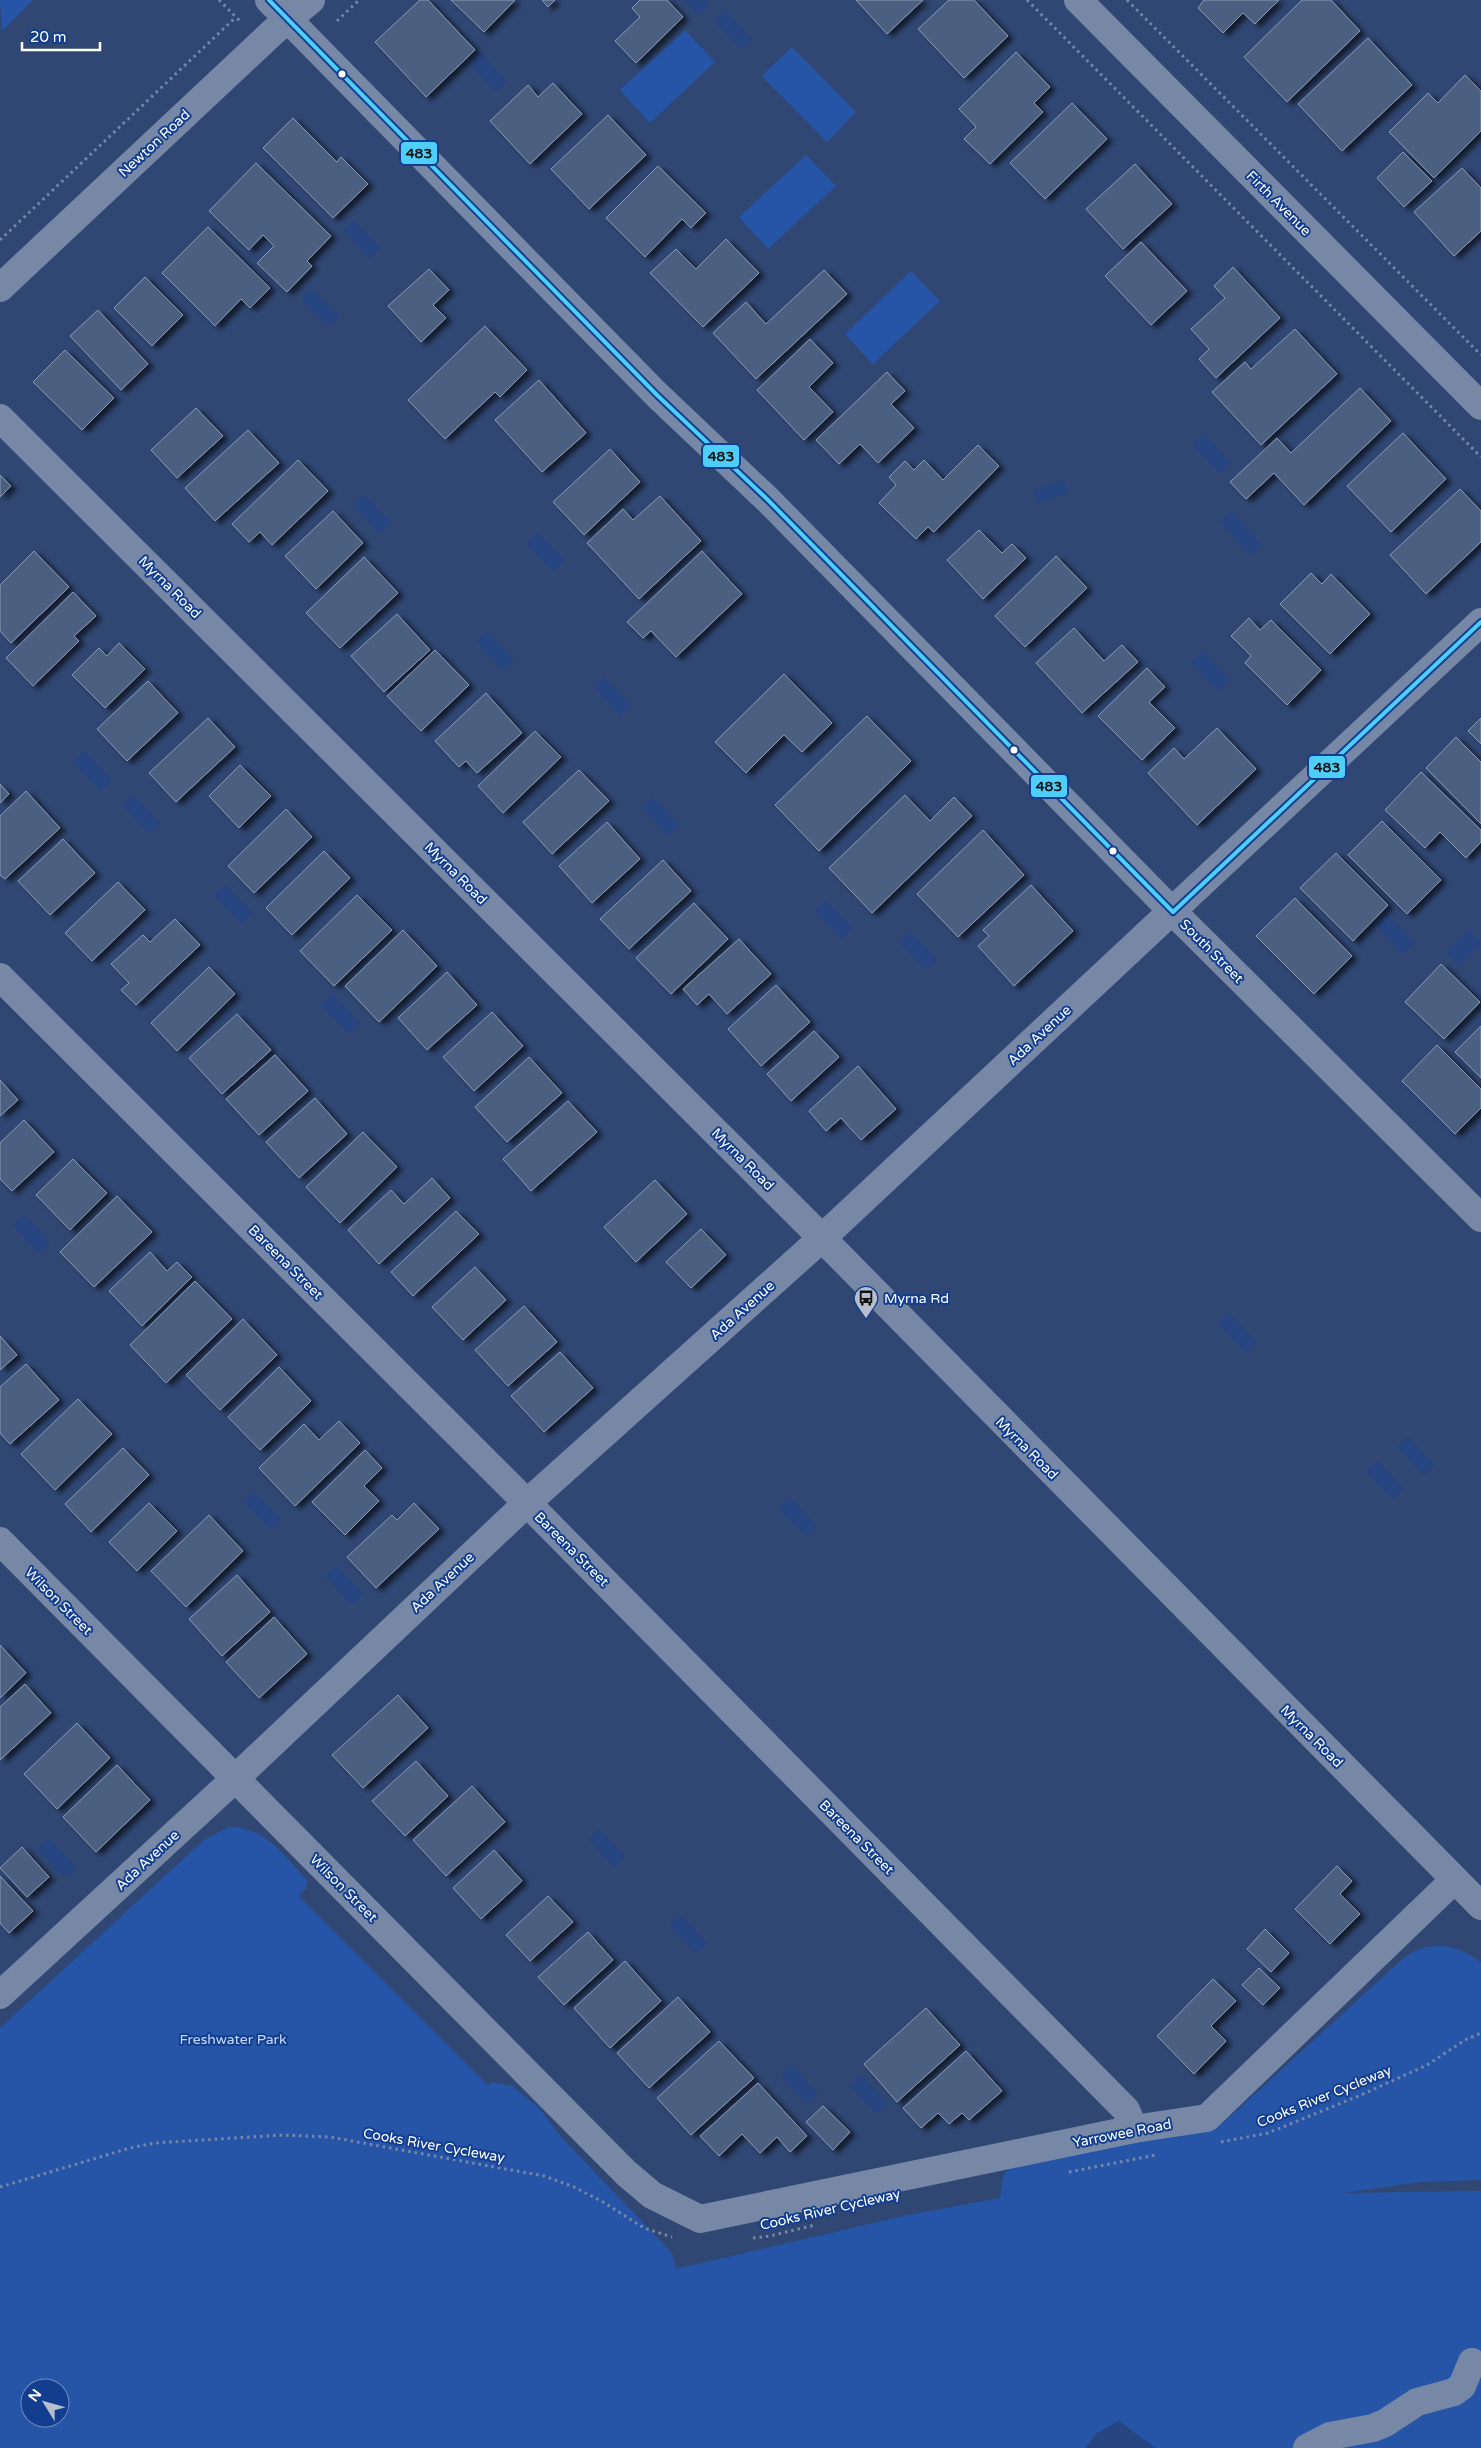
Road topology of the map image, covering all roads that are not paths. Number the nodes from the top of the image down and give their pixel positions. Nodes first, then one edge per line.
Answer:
1 (269, 0) edge
2 (311, 0) edge
3 (1078, 0) edge
4 (288, 19) junction
5 (0, 288) edge
6 (1481, 406) edge
7 (0, 418) edge
8 (1481, 622) edge
9 (1173, 912) junction
10 (0, 977) edge
11 (1479, 1213) edge
12 (821, 1239) junction
13 (527, 1503) junction
14 (0, 1541) edge
15 (235, 1778) junction
16 (1454, 1880) junction
17 (1481, 1906) edge
18 (0, 1995) edge
19 (1134, 2129) junction
20 (700, 2219) joint
21 (1472, 2362) dead end
22 (1307, 2448) edge

1 - 4 street, South Street
2 - 4 street, Newton Road
3 - 6 street, Firth Avenue
4 - 5 street, Newton Road
4 - 9 street, South Street
7 - 12 street, Myrna Road
8 - 9 street, Ada Avenue
9 - 11 street, South Street
9 - 12 street, Ada Avenue
10 - 13 street, Bareena Street
12 - 13 street, Ada Avenue
12 - 16 street, Myrna Road
13 - 15 street, Ada Avenue
13 - 19 street, Bareena Street
14 - 15 street, Wilson Street
15 - 18 street, Ada Avenue
15 - 20 street, Wilson Street
16 - 17 street, Myrna Road
16 - 19 street, Yarrowee Road
19 - 20 street, Yarrowee Road
21 - 22 street

